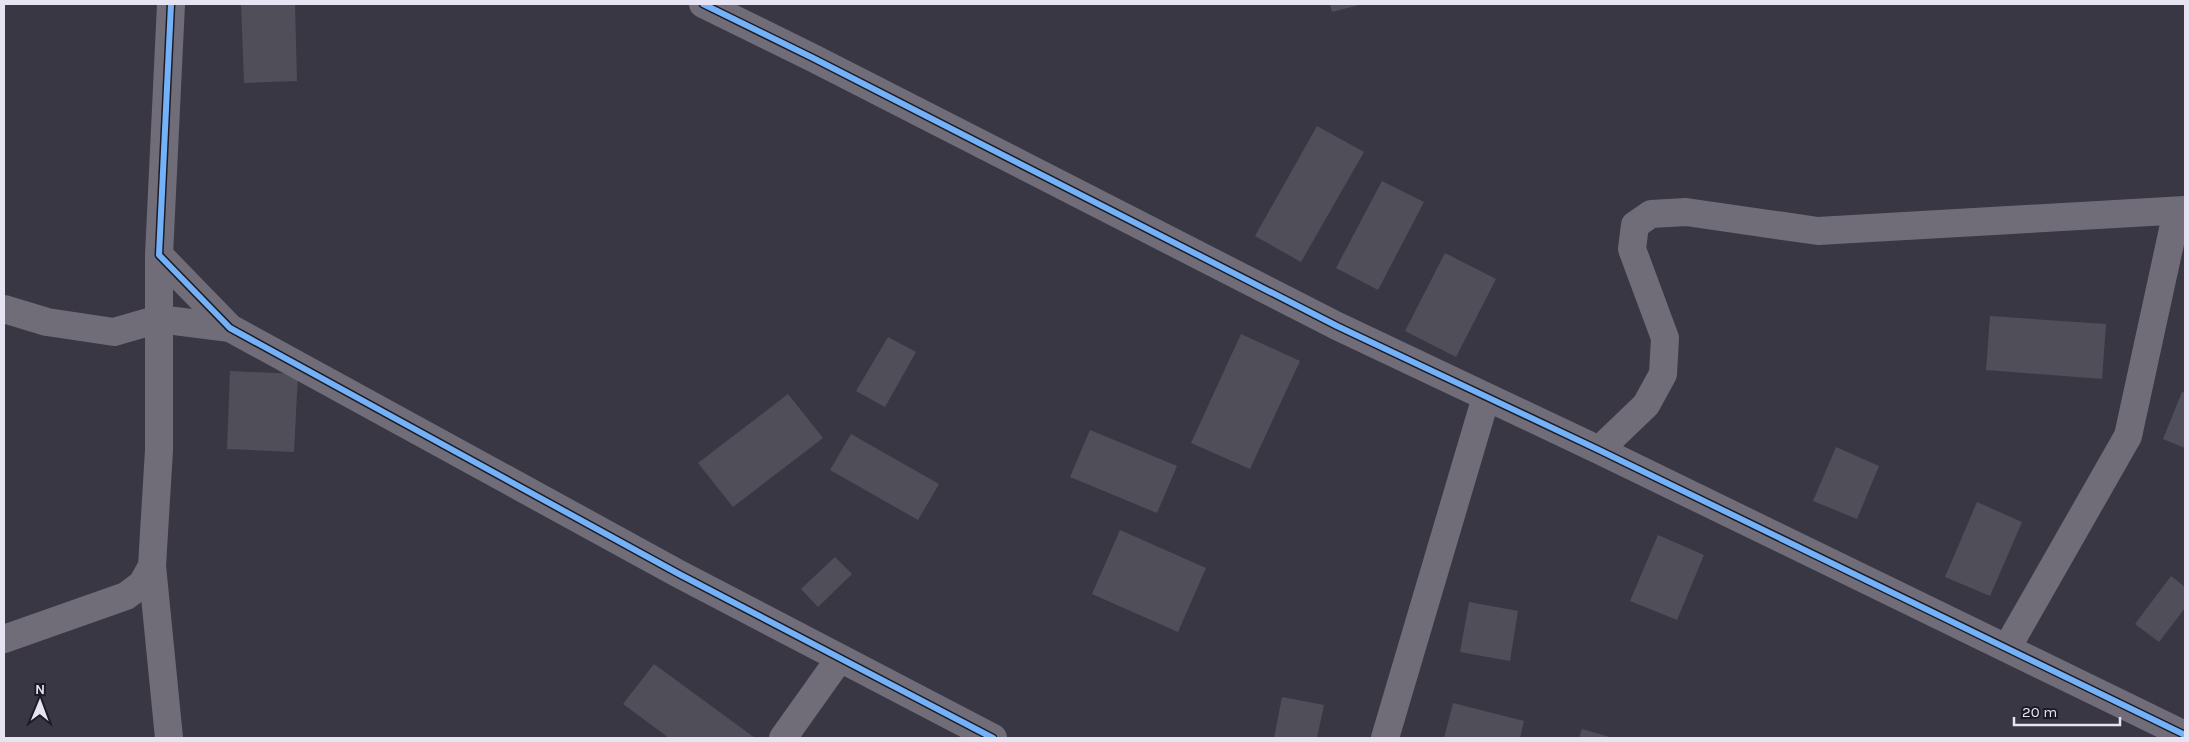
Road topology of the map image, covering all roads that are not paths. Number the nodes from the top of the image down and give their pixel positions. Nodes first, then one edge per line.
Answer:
1 (171, 4) edge
2 (703, 4) edge
3 (2181, 211) edge
4 (159, 255) junction
5 (4, 309) edge
6 (159, 319) junction
7 (230, 328) junction
8 (1486, 397) junction
9 (1599, 450) junction
10 (152, 566) junction
11 (4, 639) edge
12 (2007, 648) junction
13 (840, 658) junction
14 (2185, 735) edge
15 (169, 738) edge
16 (783, 738) edge
17 (993, 738) edge
18 (1385, 738) edge

1 - 4 street
2 - 8 street
3 - 9 street
3 - 12 street
4 - 6 street
4 - 7 street
5 - 6 street
6 - 7 street
6 - 10 street
7 - 13 street
8 - 9 street
8 - 18 street
9 - 12 street
10 - 11 street
10 - 15 street
12 - 14 street
13 - 16 street
13 - 17 street

